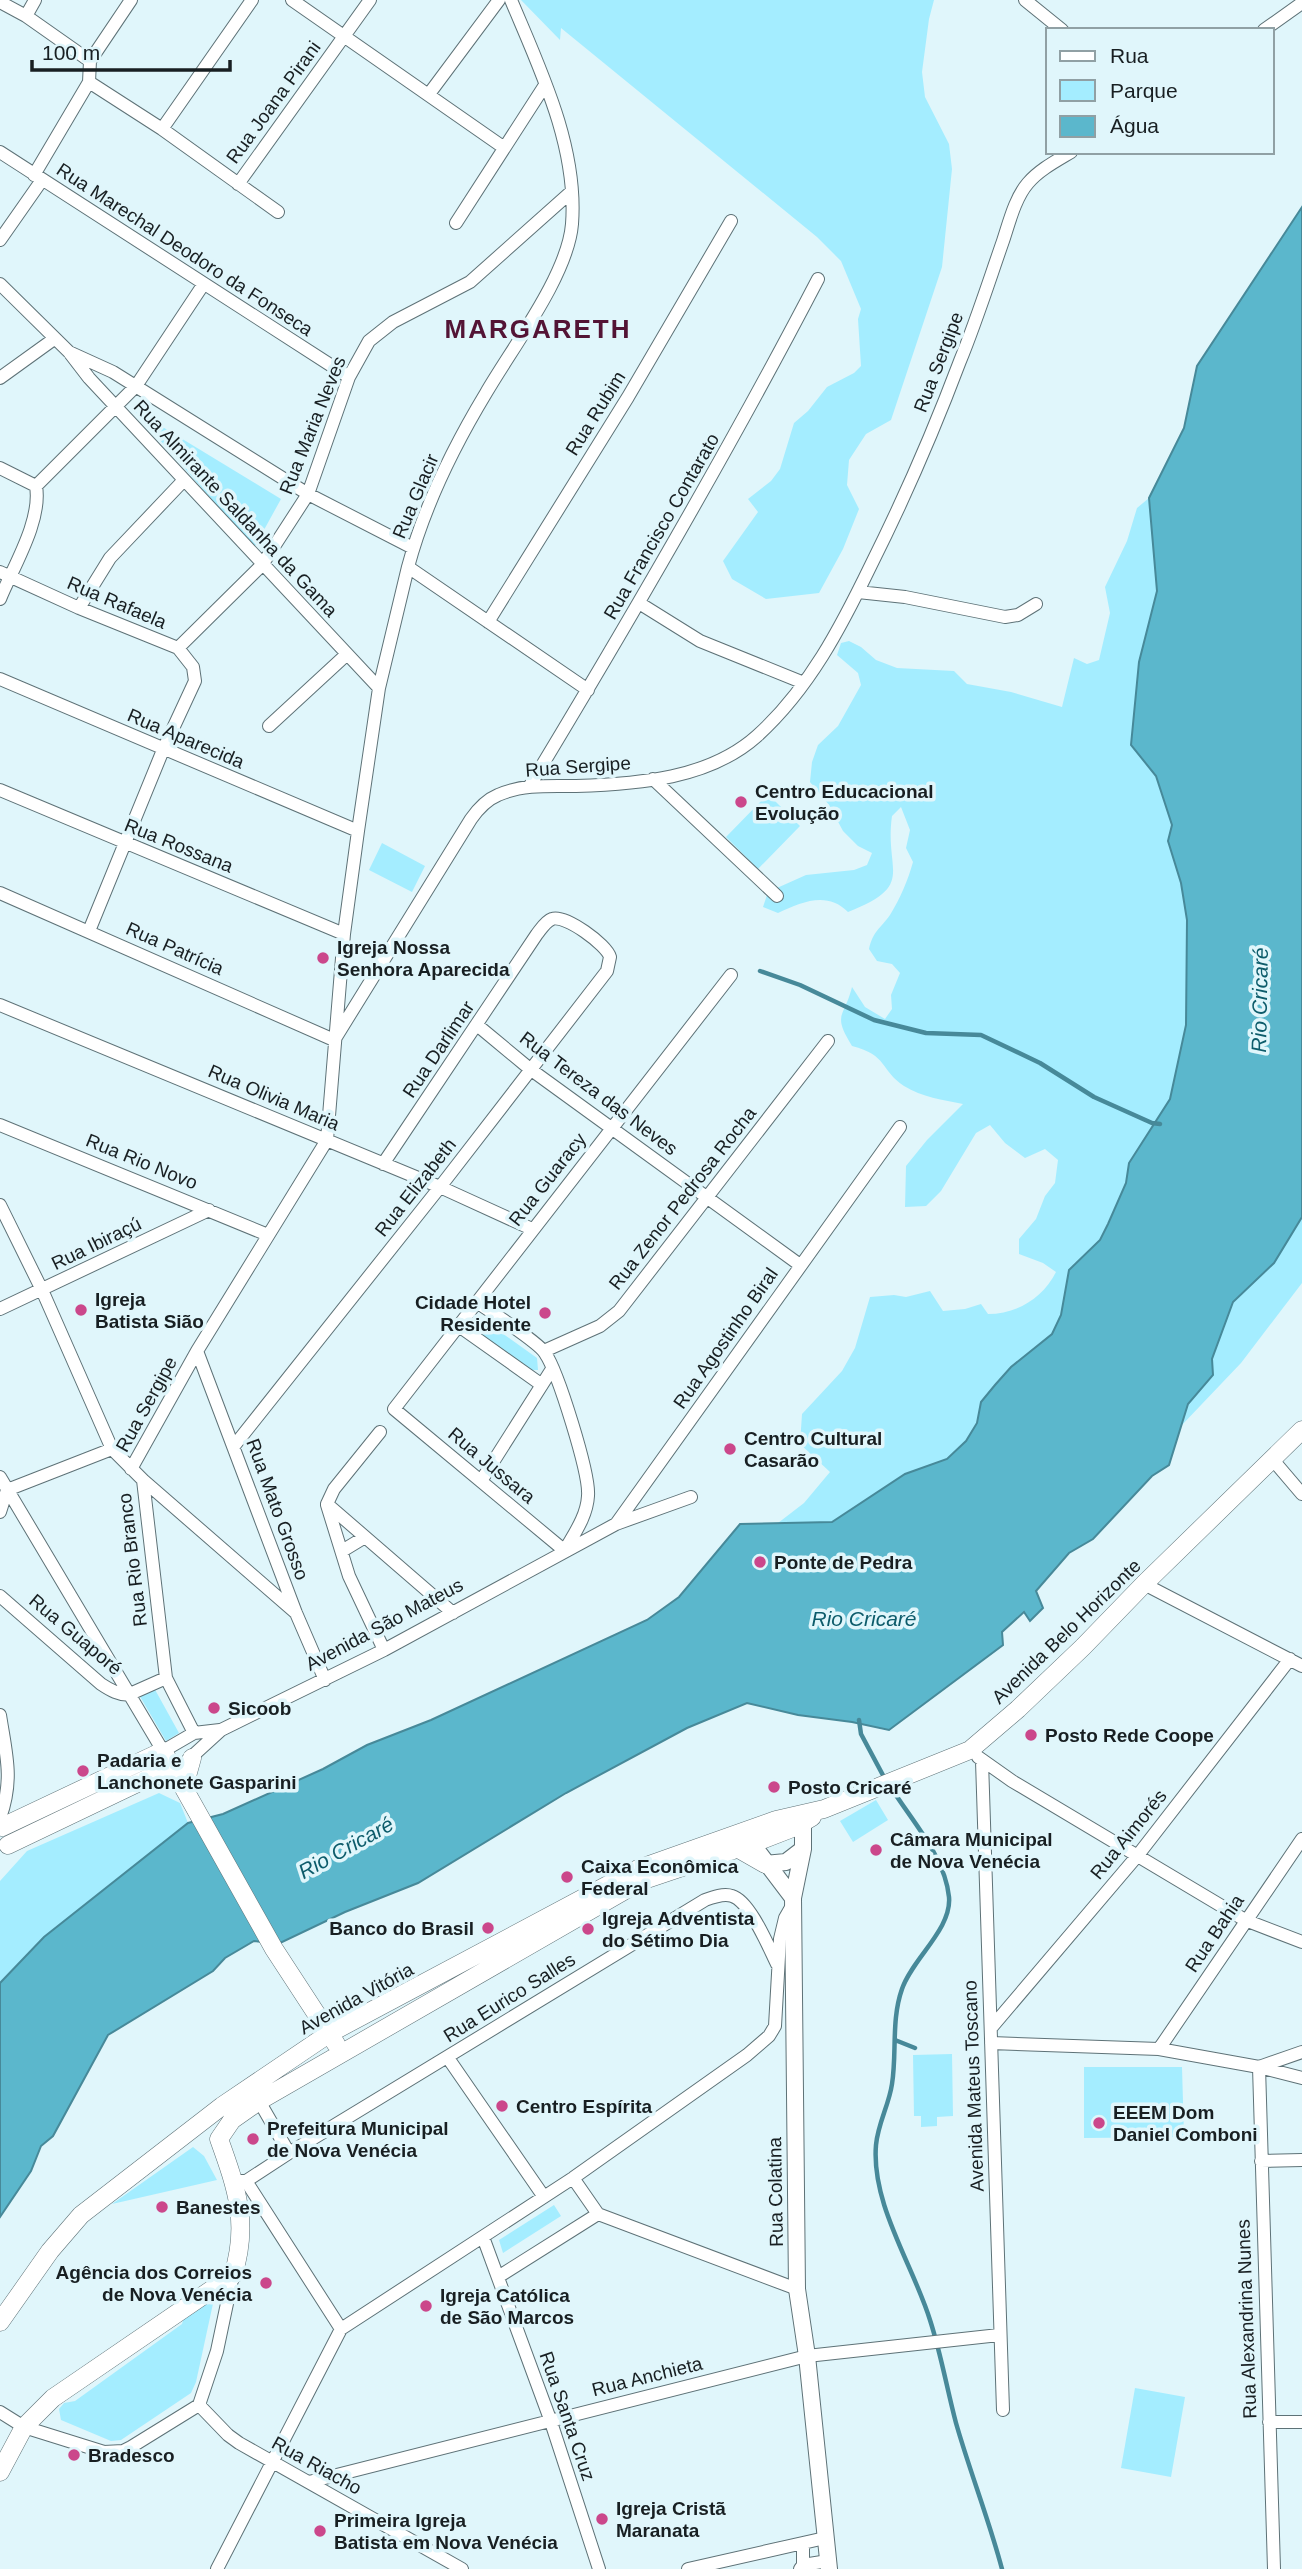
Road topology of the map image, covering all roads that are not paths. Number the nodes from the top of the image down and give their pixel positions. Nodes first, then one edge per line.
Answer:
1 (34, 0) edge
2 (131, 0) edge
3 (252, 0) edge
4 (292, 0) edge
5 (370, 0) edge
6 (499, 0) edge
7 (511, 0) edge
8 (1025, 0) edge
9 (0, 2) edge
10 (1302, 3) edge
11 (26, 16) junction
12 (1060, 28) edge
13 (1267, 28) edge
14 (345, 36) junction
15 (90, 61) junction
16 (89, 82) junction
17 (545, 86) junction
18 (429, 94) junction
19 (162, 129) junction
20 (503, 147) junction
21 (0, 152) edge
22 (1068, 154) edge
23 (38, 177) junction
24 (238, 184) junction
25 (571, 192) junction
26 (278, 212) dead end
27 (731, 221) dead end
28 (456, 223) dead end
29 (0, 240) edge
30 (818, 279) dead end
31 (0, 284) edge
32 (203, 285) junction
33 (54, 339) junction
34 (69, 352) junction
35 (349, 377) junction
36 (0, 378) edge
37 (136, 386) junction
38 (117, 408) junction
39 (0, 468) edge
40 (184, 480) junction
41 (36, 486) junction
42 (308, 494) junction
43 (413, 548) junction
44 (262, 565) junction
45 (408, 567) junction
46 (5, 573) edge
47 (858, 592) junction
48 (0, 599) edge
49 (639, 603) junction
50 (1036, 604) dead end
51 (79, 608) junction
52 (488, 622) junction
53 (178, 648) junction
54 (346, 655) junction
55 (0, 679) edge
56 (804, 683) junction
57 (379, 688) junction
58 (588, 690) junction
59 (269, 726) dead end
60 (163, 750) junction
61 (653, 779) junction
62 (529, 787) junction
63 (0, 790) edge
64 (358, 831) junction
65 (124, 843) junction
66 (0, 893) edge
67 (777, 897) dead end
68 (548, 920) joint
69 (89, 930) junction
70 (344, 934) junction
71 (731, 975) dead end
72 (0, 1005) edge
73 (477, 1025) junction
74 (334, 1040) junction
75 (828, 1041) dead end
76 (530, 1069) junction
77 (0, 1125) edge
78 (900, 1127) dead end
79 (611, 1129) junction
80 (327, 1140) junction
81 (383, 1164) junction
82 (440, 1187) junction
83 (707, 1197) junction
84 (0, 1205) edge
85 (209, 1209) junction
86 (532, 1229) junction
87 (268, 1235) junction
88 (800, 1265) junction
89 (42, 1290) junction
90 (477, 1302) junction
91 (0, 1309) edge
92 (459, 1325) junction
93 (197, 1351) junction
94 (544, 1351) junction
95 (552, 1368) junction
96 (542, 1385) junction
97 (394, 1409) joint
98 (1302, 1430) edge
99 (380, 1432) dead end
100 (234, 1446) junction
101 (112, 1449) junction
102 (1273, 1460) junction
103 (131, 1469) junction
104 (0, 1476) edge
105 (143, 1480) junction
106 (481, 1481) junction
107 (7, 1490) junction
108 (1302, 1494) edge
109 (691, 1497) dead end
110 (327, 1504) junction
111 (0, 1512) edge
112 (616, 1524) junction
113 (365, 1537) junction
114 (342, 1551) junction
115 (565, 1551) junction
116 (1144, 1584) junction
117 (0, 1596) edge
118 (296, 1613) junction
119 (453, 1613) junction
120 (384, 1650) junction
121 (1296, 1663) edge
122 (166, 1678) junction
123 (325, 1680) junction
124 (130, 1695) junction
125 (0, 1715) edge
126 (221, 1730) junction
127 (194, 1733) junction
128 (163, 1751) junction
129 (976, 1756) junction
130 (192, 1758) junction
131 (174, 1769) junction
132 (146, 1780) junction
133 (187, 1794) junction
134 (803, 1819) junction
135 (1, 1823) edge
136 (1302, 1839) edge
137 (746, 1840) junction
138 (803, 1849) junction
139 (4, 1851) edge
140 (1138, 1855) junction
141 (765, 1864) junction
142 (793, 1901) junction
143 (1245, 1920) junction
144 (1302, 1942) edge
145 (779, 1967) junction
146 (991, 2028) junction
147 (330, 2033) junction
148 (991, 2043) junction
149 (1159, 2049) junction
150 (1302, 2052) edge
151 (342, 2053) junction
152 (448, 2057) junction
153 (1259, 2067) junction
154 (1302, 2078) edge
155 (259, 2101) junction
156 (219, 2139) junction
157 (170, 2147) junction
158 (289, 2152) junction
159 (1302, 2160) edge
160 (1261, 2161) junction
161 (573, 2178) junction
162 (240, 2181) junction
163 (544, 2197) junction
164 (598, 2214) junction
165 (483, 2237) junction
166 (233, 2275) junction
167 (498, 2277) junction
168 (797, 2289) junction
169 (0, 2322) edge
170 (341, 2329) junction
171 (999, 2335) junction
172 (807, 2356) junction
173 (199, 2405) junction
174 (1003, 2410) dead end
175 (0, 2412) edge
176 (550, 2419) junction
177 (1269, 2422) junction
178 (1302, 2422) edge
179 (24, 2427) junction
180 (271, 2461) junction
181 (0, 2472) edge
182 (309, 2482) junction
183 (825, 2538) junction
184 (803, 2543) junction
185 (829, 2565) edge
186 (802, 2567) edge
187 (217, 2569) edge
188 (462, 2569) edge
189 (599, 2569) edge
190 (688, 2569) edge
191 (1274, 2569) edge

1 - 11 street
2 - 15 street
3 - 19 street
4 - 14 street
5 - 14 street, Rua Joana Pirani
6 - 18 street
7 - 17 street, Rua Glacir
8 - 12 street
9 - 11 street
10 - 13 street
11 - 15 street
14 - 18 street
14 - 24 street, Rua Joana Pirani
15 - 16 street
16 - 19 street, Rua Joana Pirani
16 - 23 street
17 - 20 street
17 - 25 street, Rua Glacir
18 - 20 street
19 - 24 street, Rua Joana Pirani
20 - 28 street
21 - 23 street, Rua Marechal Deodoro da Fonseca
22 - 47 street, Rua Sergipe
23 - 29 street
23 - 32 street, Rua Marechal Deodoro da Fonseca
24 - 26 street
25 - 35 street, Rua Maria Neves
25 - 43 street, Rua Glacir
27 - 52 street, Rua Rubim
30 - 49 street, Rua Francisco Contarato
31 - 33 street, Rua Almirante Saldanha da Gama
32 - 35 street, Rua Marechal Deodoro da Fonseca
32 - 37 street
33 - 34 street, Rua Almirante Saldanha da Gama
33 - 36 street
34 - 37 street, Rua Almirante Saldanha da Gama
34 - 38 street, Rua Almirante Saldanha da Gama
35 - 42 street, Rua Maria Neves
37 - 38 street
37 - 42 street, Rua Almirante Saldanha da Gama
38 - 40 street, Rua Almirante Saldanha da Gama
38 - 41 street
39 - 41 street
40 - 44 street, Rua Almirante Saldanha da Gama
40 - 51 street
41 - 46 street
42 - 43 street, Rua Almirante Saldanha da Gama
42 - 44 street, Rua Maria Neves
43 - 45 street, Rua Glacir
44 - 53 street, Rua Maria Neves
44 - 54 street, Rua Almirante Saldanha da Gama
45 - 52 street
45 - 57 street, Rua Glacir
46 - 48 street
46 - 51 street, Rua Rafaela
47 - 50 street
47 - 56 street, Rua Sergipe
49 - 56 street
49 - 58 street, Rua Francisco Contarato
51 - 53 street, Rua Rafaela
52 - 58 street
53 - 60 street, Rua Rafaela
54 - 57 street, Rua Almirante Saldanha da Gama
54 - 59 street
55 - 60 street, Rua Aparecida
56 - 61 street, Rua Sergipe
57 - 64 street, Rua Glacir
58 - 62 street, Rua Francisco Contarato
60 - 64 street, Rua Aparecida
60 - 65 street
61 - 62 street, Rua Sergipe
61 - 67 street
62 - 74 street, Rua Sergipe
63 - 65 street, Rua Rossana
64 - 70 street, Rua Glacir
65 - 69 street
65 - 70 street, Rua Rossana
66 - 69 street, Rua Patrícia
68 - 73 street, Rua Darlimar
68 - 76 street, Rua Elizabeth
69 - 74 street, Rua Patrícia
70 - 74 street, Rua Glacir
71 - 79 street, Rua Guaracy
72 - 80 street, Rua Olivia Maria
73 - 76 street, Rua Tereza das Neves
73 - 81 street, Rua Darlimar
74 - 80 street, Rua Sergipe
75 - 83 street, Rua Zenor Pedrosa Rocha
76 - 79 street, Rua Tereza das Neves
76 - 82 street, Rua Elizabeth
77 - 85 street, Rua Rio Novo
78 - 88 street, Rua Agostinho Biral
79 - 83 street, Rua Tereza das Neves
79 - 86 street, Rua Guaracy
80 - 81 street, Rua Olivia Maria
80 - 87 street, Rua Sergipe
81 - 82 street, Rua Olivia Maria
82 - 86 street, Rua Olivia Maria
82 - 100 street, Rua Elizabeth
83 - 88 street, Rua Tereza das Neves
83 - 94 street, Rua Zenor Pedrosa Rocha
84 - 89 street, Rua Rio Branco
85 - 87 street, Rua Rio Novo
85 - 89 street, Rua Ibiraçú
86 - 90 street, Rua Guaracy
87 - 93 street, Rua Sergipe
88 - 112 street, Rua Agostinho Biral
89 - 91 street, Rua Ibiraçú
89 - 101 street, Rua Rio Branco
90 - 92 street, Rua Guaracy
90 - 94 street
92 - 96 street
92 - 97 street, Rua Guaracy
93 - 100 street, Rua Mato Grosso
93 - 103 street, Rua Sergipe
94 - 95 street
95 - 96 street
95 - 115 street
96 - 106 street
97 - 106 street, Rua Jussara
98 - 102 main road, Avenida Belo Horizonte
99 - 110 street
100 - 118 street, Rua Mato Grosso
101 - 103 street, Rua Rio Branco
101 - 107 street
102 - 108 street
102 - 116 main road, Avenida Belo Horizonte
103 - 105 street, Rua Rio Branco
104 - 107 street
105 - 118 street
105 - 122 street, Rua Rio Branco
106 - 115 street, Rua Jussara
107 - 111 street
107 - 124 street
109 - 112 street
110 - 113 street
110 - 114 street
112 - 115 street, Rua Agostinho Biral
113 - 114 street
113 - 119 street
114 - 120 street
115 - 119 street, Avenida São Mateus
116 - 121 street
116 - 129 main road, Avenida Belo Horizonte
117 - 124 street, Rua Guaporé
118 - 123 street, Rua Mato Grosso
119 - 120 street, Avenida São Mateus
120 - 123 street, Avenida São Mateus
121 - 140 street, Rua Aimorés
122 - 124 street
122 - 127 street
123 - 126 street, Avenida São Mateus
124 - 128 street
125 - 135 street
126 - 127 street, Avenida São Mateus
126 - 130 street, Avenida São Mateus
127 - 128 street, Avenida São Mateus
128 - 131 main road
128 - 135 main road, Avenida São Mateus
129 - 134 main road, Avenida Belo Horizonte
129 - 140 street
129 - 146 street, Avenida Mateus Toscano
130 - 131 street, Avenida São Mateus
130 - 133 main road
131 - 132 main road
131 - 133 main road
132 - 133 main road
132 - 139 main road
133 - 147 main road
134 - 137 main road, Avenida Vitória
134 - 138 main road, Rua Colatina
135 - 139 main road
136 - 143 street, Rua Bahia
137 - 141 main road
137 - 147 main road, Avenida Vitória
137 - 151 main road, Avenida Vitória
138 - 141 main road
138 - 142 main road, Rua Colatina
140 - 143 street
140 - 146 street, Rua Aimorés
141 - 142 main road
142 - 145 street
142 - 168 main road, Rua Colatina
143 - 144 street
143 - 149 street, Rua Bahia
145 - 152 street, Rua Eurico Salles
145 - 161 street
146 - 148 street, Avenida Mateus Toscano
147 - 151 main road
147 - 157 main road, Avenida Vitória
148 - 149 street
148 - 171 street, Avenida Mateus Toscano
149 - 153 street
150 - 153 street
151 - 155 main road, Avenida Vitória
152 - 158 street, Rua Eurico Salles
152 - 163 street
153 - 154 street
153 - 160 street, Rua Alexandrina Nunes
155 - 156 main road, Avenida Vitória
155 - 158 street
156 - 157 main road
156 - 162 main road
157 - 169 main road, Avenida Vitória
158 - 162 street, Rua Eurico Salles
159 - 160 street
160 - 177 street, Rua Alexandrina Nunes
161 - 163 street
161 - 164 street
162 - 166 main road
162 - 170 street
163 - 165 street
164 - 167 street
164 - 168 street
165 - 167 street, Rua Santa Cruz
165 - 170 street
166 - 173 street
166 - 179 main road
167 - 176 street, Rua Santa Cruz
168 - 172 main road, Rua Colatina
170 - 180 street
171 - 172 street, Rua Anchieta
171 - 174 street, Avenida Mateus Toscano
172 - 176 street, Rua Anchieta
172 - 183 main road, Rua Colatina
173 - 179 street
173 - 180 street, Rua Riacho
175 - 179 street
176 - 182 street, Rua Anchieta
176 - 189 street, Rua Santa Cruz
177 - 178 street
177 - 191 street, Rua Alexandrina Nunes
179 - 181 main road
180 - 182 street, Rua Riacho
180 - 187 street
182 - 188 street, Rua Riacho
183 - 184 street
183 - 185 main road, Rua Colatina
184 - 186 street
184 - 190 street
185 - 186 street

